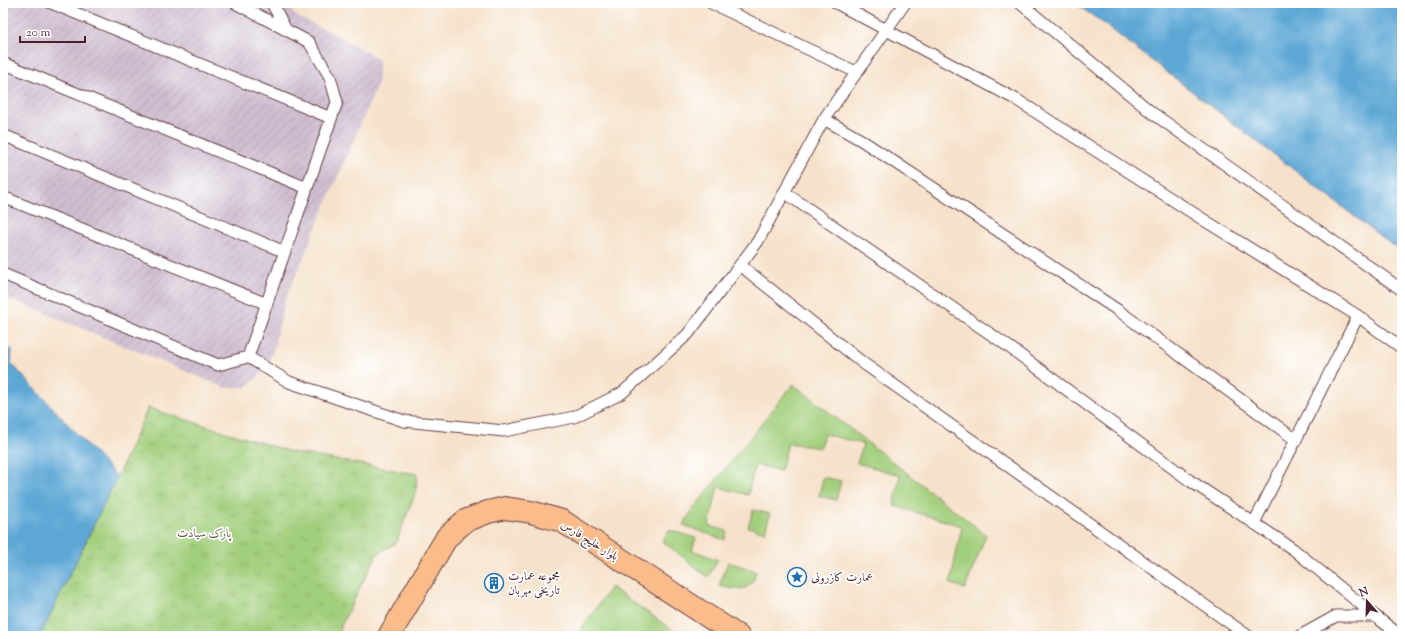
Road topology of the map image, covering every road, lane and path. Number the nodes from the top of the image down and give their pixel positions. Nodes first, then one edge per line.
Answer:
1 (51, 3) edge
2 (235, 3) edge
3 (272, 3) edge
4 (711, 3) edge
5 (836, 3) edge
6 (905, 3) edge
7 (1020, 3) edge
8 (286, 30) junction
9 (886, 30) junction
10 (3, 63) edge
11 (856, 72) junction
12 (332, 118) junction
13 (824, 119) junction
14 (3, 135) edge
15 (307, 188) junction
16 (784, 192) junction
17 (3, 197) edge
18 (285, 252) junction
19 (740, 265) junction
20 (3, 274) edge
21 (1402, 290) edge
22 (267, 304) junction
23 (1358, 316) junction
24 (1402, 348) edge
25 (248, 357) junction
26 (1296, 440) junction
27 (1254, 523) junction
28 (1375, 616) junction
29 (389, 636) edge
30 (738, 636) edge
31 (1248, 636) edge
32 (1300, 636) edge
33 (1401, 636) edge

1 - 12 lane
2 - 8 lane
3 - 8 lane
4 - 11 lane
5 - 9 lane
6 - 9 lane
7 - 21 lane
8 - 12 lane
9 - 11 lane
9 - 23 lane
10 - 15 lane
11 - 13 lane
12 - 15 lane
13 - 16 lane
13 - 26 lane
14 - 18 lane
15 - 18 lane
16 - 19 lane
16 - 27 lane
17 - 22 lane
18 - 22 lane
19 - 25 lane
19 - 31 lane
20 - 25 lane
22 - 25 lane
23 - 24 lane
23 - 26 lane
26 - 27 lane
27 - 28 lane
28 - 32 lane
28 - 33 lane
29 - 30 main road, بلوار خلیج فارس

